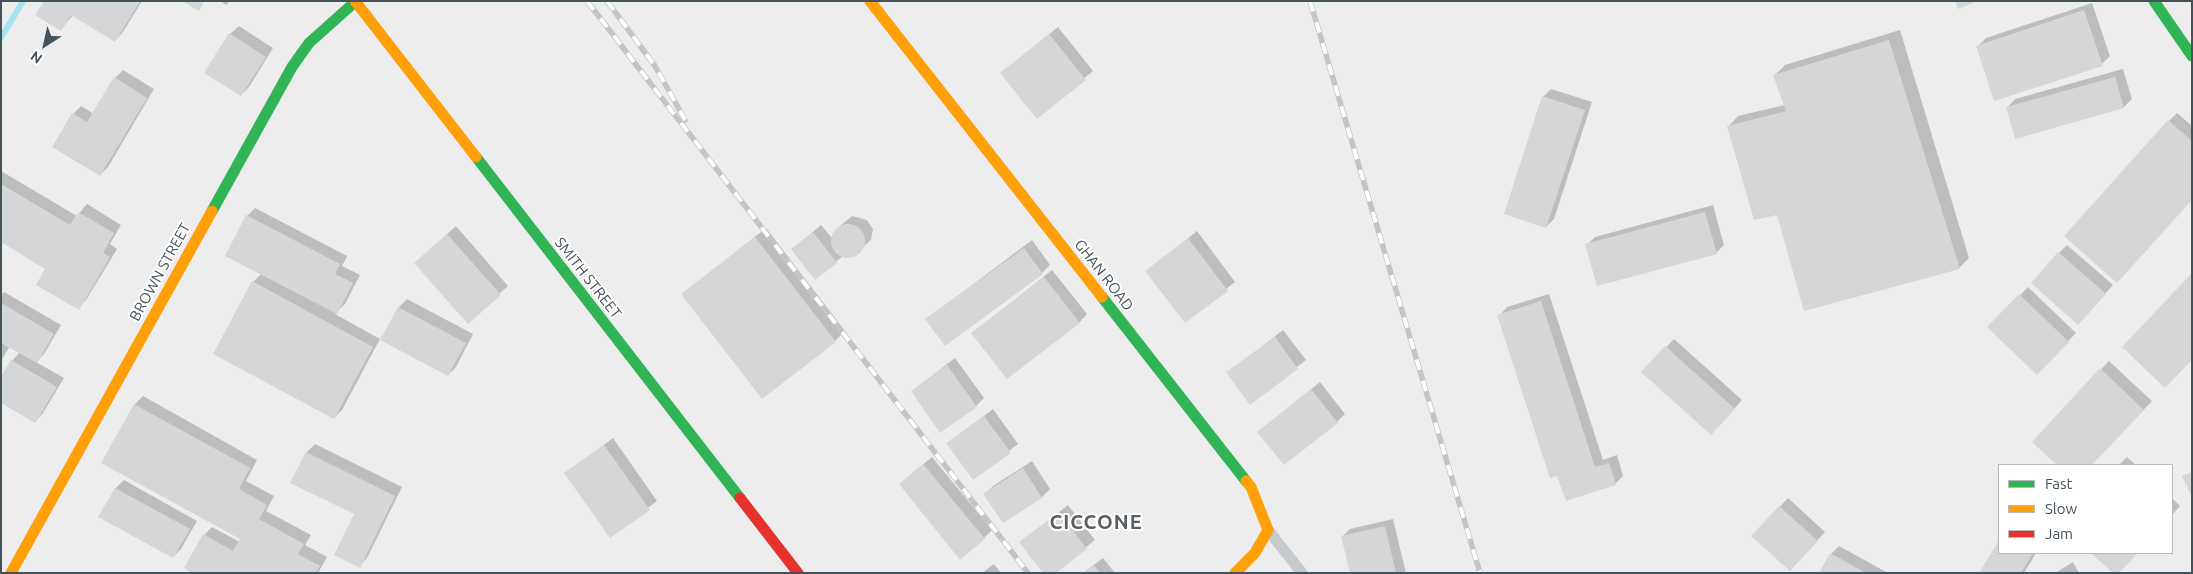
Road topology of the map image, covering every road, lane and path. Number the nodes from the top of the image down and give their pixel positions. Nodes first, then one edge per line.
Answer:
1 (355, 1) edge
2 (870, 1) edge
3 (2154, 1) edge
4 (2192, 56) edge
5 (1268, 530) junction
6 (11, 573) edge
7 (798, 573) edge
8 (1235, 573) edge
9 (1302, 573) edge

1 - 6 street, BROWN STREET
1 - 7 street, SMITH STREET
2 - 5 street, GHAN ROAD
3 - 4 street
5 - 8 street
5 - 9 lane

